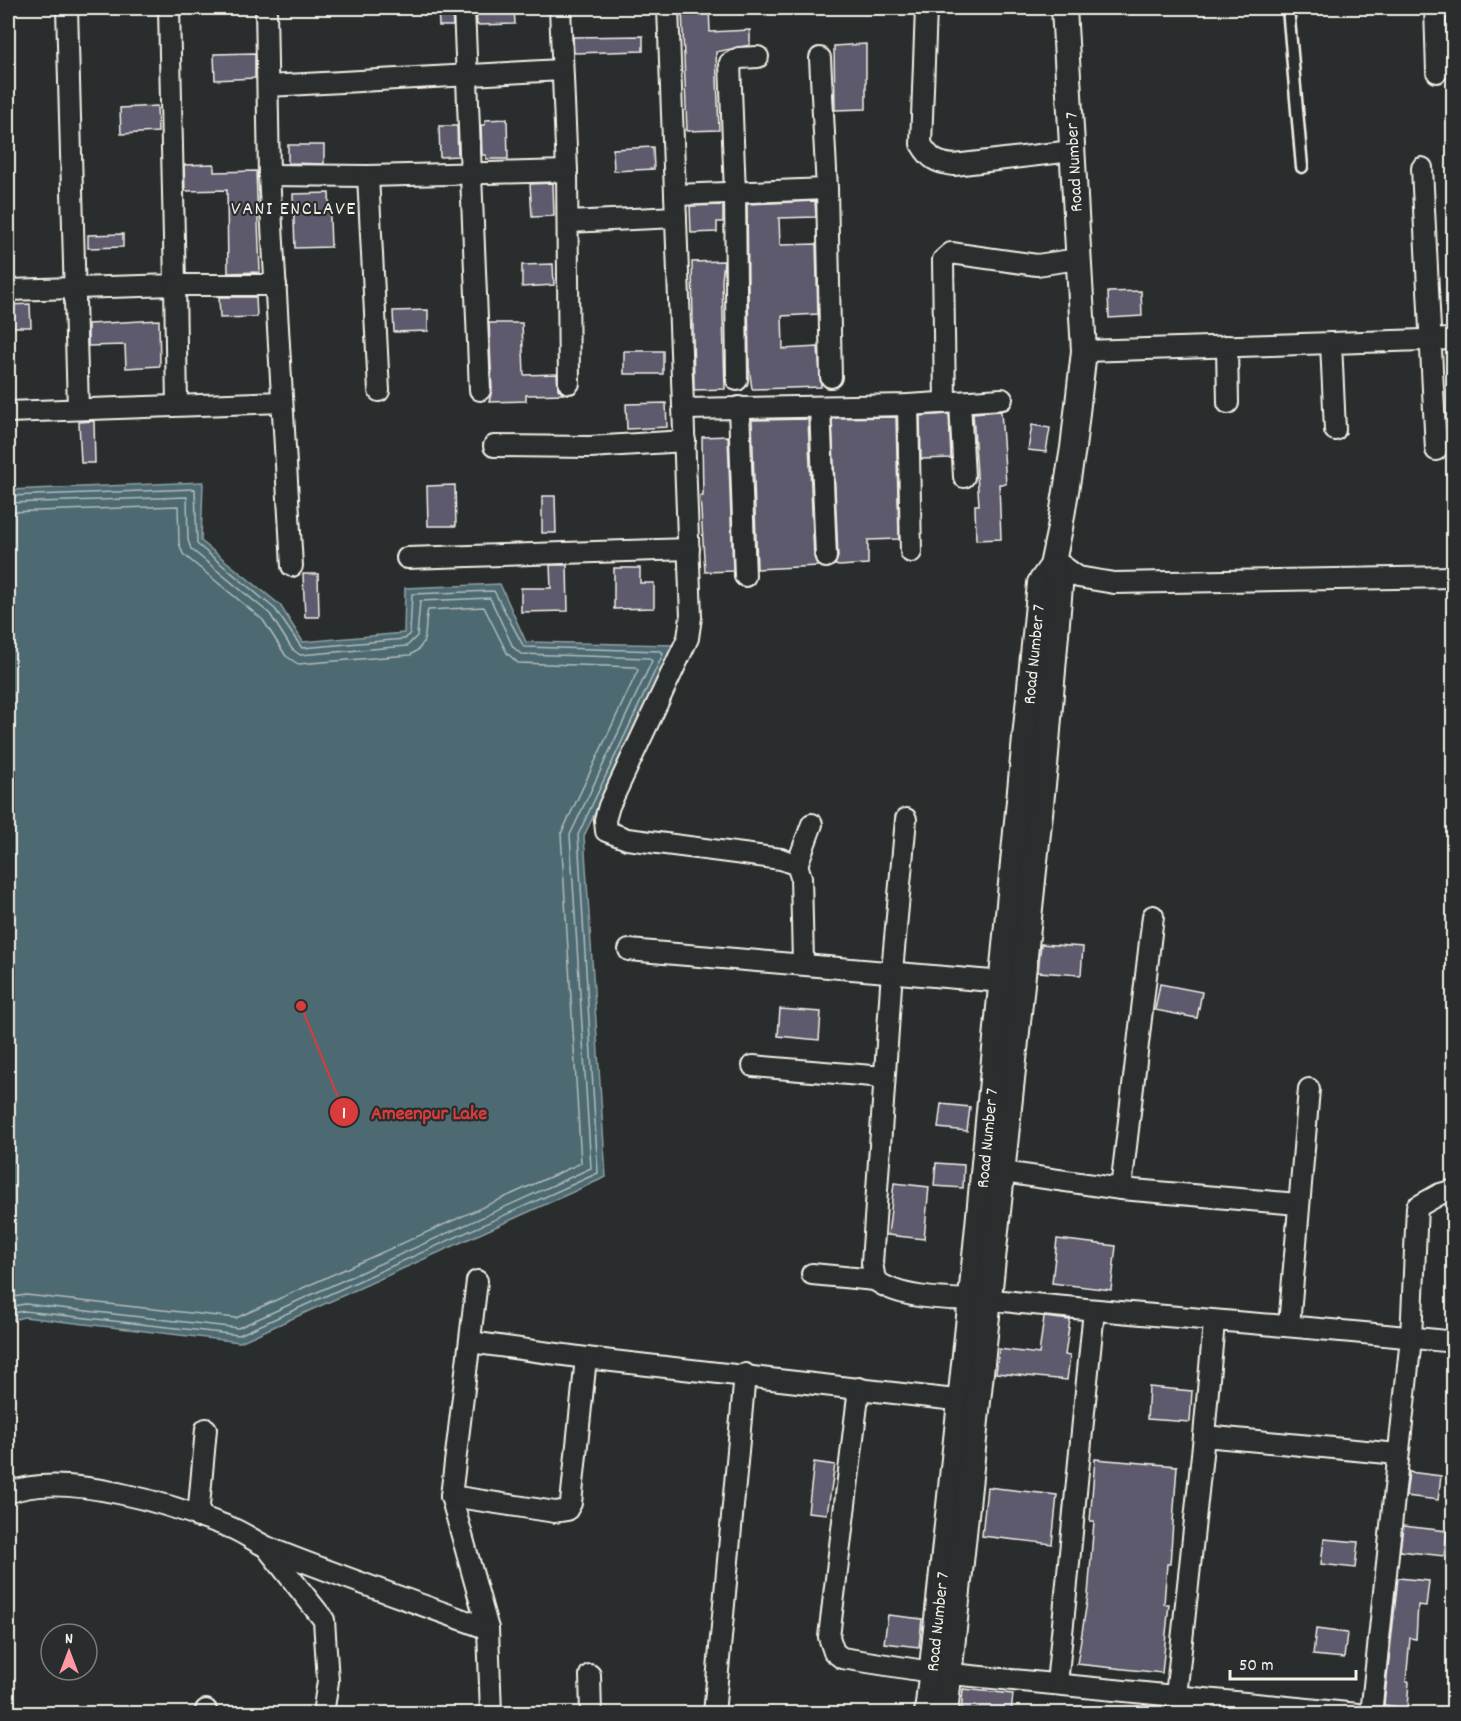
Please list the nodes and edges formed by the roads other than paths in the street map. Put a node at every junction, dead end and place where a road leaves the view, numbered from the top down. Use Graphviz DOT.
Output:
graph roads {
  1 [pos="67,8"];
  2 [pos="169,8"];
  3 [pos="266,8"];
  4 [pos="464,8"];
  5 [pos="560,8"];
  6 [pos="668,8"];
  7 [pos="926,8"];
  8 [pos="1064,8"];
  9 [pos="1288,8"];
  10 [pos="1435,8"];
  11 [pos="758,57"];
  12 [pos="820,58"];
  13 [pos="561,70"];
  14 [pos="1437,72"];
  15 [pos="467,75"];
  16 [pos="268,86"];
  17 [pos="1072,151"];
  18 [pos="1302,168"];
  19 [pos="1422,168"];
  20 [pos="567,171"];
  21 [pos="471,174"];
  22 [pos="269,175"];
  23 [pos="368,176"];
  24 [pos="827,189"];
  25 [pos="735,193"];
  26 [pos="675,195"];
  27 [pos="676,218"];
  28 [pos="568,222"];
  29 [pos="1078,259"];
  30 [pos="175,285"];
  31 [pos="276,285"];
  32 [pos="75,288"];
  33 [pos="8,290"];
  34 [pos="1430,339"];
  35 [pos="1454,339"];
  36 [pos="1331,343"];
  37 [pos="1227,346"];
  38 [pos="1084,351"];
  39 [pos="831,377"];
  40 [pos="737,380"];
  41 [pos="569,382"];
  42 [pos="480,390"];
  43 [pos="379,391"];
  44 [pos="1002,399"];
  45 [pos="282,402"];
  46 [pos="953,402"];
  47 [pos="1228,403"];
  48 [pos="177,405"];
  49 [pos="908,405"];
  50 [pos="820,406"];
  51 [pos="739,407"];
  52 [pos="78,409"];
  53 [pos="684,409"];
  54 [pos="8,412"];
  55 [pos="1335,430"];
  56 [pos="685,441"];
  57 [pos="494,446"];
  58 [pos="1436,450"];
  59 [pos="964,477"];
  60 [pos="689,549"];
  61 [pos="911,552"];
  62 [pos="826,557"];
  63 [pos="407,558"];
  64 [pos="1053,563"];
  65 [pos="292,566"];
  66 [pos="745,576"];
  67 [pos="1454,577"];
  68 [pos="906,819"];
  69 [pos="812,824"];
  70 [pos="797,865"];
  71 [pos="1153,916"];
  72 [pos="629,950"];
  73 [pos="803,963"];
  74 [pos="892,971"];
  75 [pos="1011,983"];
  76 [pos="753,1066"];
  77 [pos="884,1077"];
  78 [pos="1309,1089"];
  79 [pos="993,1170"];
  80 [pos="1121,1189"];
  81 [pos="1454,1190"];
  82 [pos="1298,1204"];
  83 [pos="812,1274"];
  84 [pos="875,1280"];
  85 [pos="477,1281"];
  86 [pos="980,1299"];
  87 [pos="1094,1310"];
  88 [pos="1214,1322"];
  89 [pos="1289,1326"];
  90 [pos="1411,1338"];
  91 [pos="470,1342"];
  92 [pos="1454,1342"];
  93 [pos="586,1358"];
  94 [pos="745,1374"];
  95 [pos="859,1388"];
  96 [pos="969,1401"];
  97 [pos="206,1430"];
  98 [pos="1204,1436"];
  99 [pos="1398,1454"];
  100 [pos="8,1493"];
  101 [pos="451,1496"];
  102 [pos="198,1517"];
  103 [pos="266,1547"];
  104 [pos="488,1629"];
  105 [pos="940,1672"];
  106 [pos="590,1675"];
  107 [pos="1056,1684"];
  108 [pos="1176,1696"];
  109 [pos="1270,1709"];
  110 [pos="323,1713"];
  111 [pos="491,1713"];
  112 [pos="591,1713"];
  113 [pos="714,1713"];
  114 [pos="927,1713"];
  115 [pos="945,1713"];
  116 [pos="1358,1713"];
  117 [pos="1371,1713"];
  1 -- 32 [label="street"];
  2 -- 30 [label="street"];
  3 -- 16 [label="street"];
  4 -- 15 [label="street"];
  5 -- 13 [label="street"];
  6 -- 26 [label="street"];
  7 -- 17 [label="street"];
  8 -- 17 [label="street, Road Number 7"];
  9 -- 18 [label="lane"];
  10 -- 14 [label="street"];
  11 -- 25 [label="street"];
  12 -- 24 [label="street"];
  13 -- 15 [label="street"];
  13 -- 20 [label="street"];
  15 -- 16 [label="street"];
  15 -- 21 [label="street"];
  16 -- 22 [label="street"];
  17 -- 29 [label="street, Road Number 7"];
  19 -- 34 [label="street"];
  20 -- 21 [label="street"];
  20 -- 28 [label="street"];
  21 -- 23 [label="street"];
  21 -- 42 [label="street"];
  22 -- 23 [label="street"];
  22 -- 31 [label="street"];
  23 -- 43 [label="street"];
  24 -- 25 [label="street"];
  24 -- 39 [label="street"];
  25 -- 26 [label="street"];
  25 -- 40 [label="street"];
  26 -- 27 [label="street"];
  27 -- 28 [label="street"];
  27 -- 53 [label="street"];
  28 -- 41 [label="street"];
  29 -- 38 [label="street, Road Number 7"];
  29 -- 46 [label="street"];
  30 -- 31 [label="street"];
  30 -- 32 [label="street"];
  30 -- 48 [label="street"];
  31 -- 45 [label="street"];
  32 -- 33 [label="street"];
  32 -- 52 [label="street"];
  34 -- 35 [label="street"];
  34 -- 36 [label="street"];
  34 -- 58 [label="street"];
  36 -- 37 [label="street"];
  36 -- 55 [label="street"];
  37 -- 38 [label="street"];
  37 -- 47 [label="street"];
  38 -- 64 [label="street, Road Number 7"];
  44 -- 46 [label="street"];
  45 -- 48 [label="street"];
  45 -- 65 [label="street"];
  46 -- 49 [label="street"];
  46 -- 59 [label="street"];
  48 -- 52 [label="street"];
  49 -- 50 [label="street"];
  49 -- 61 [label="street"];
  50 -- 51 [label="street"];
  50 -- 62 [label="street"];
  51 -- 53 [label="street"];
  51 -- 66 [label="street"];
  52 -- 54 [label="street"];
  53 -- 56 [label="street"];
  56 -- 57 [label="street"];
  56 -- 60 [label="street"];
  60 -- 63 [label="street"];
  60 -- 70 [label="street"];
  64 -- 67 [label="street"];
  64 -- 75 [label="street, Road Number 7"];
  68 -- 74 [label="street"];
  69 -- 70 [label="street"];
  70 -- 73 [label="street"];
  71 -- 80 [label="street"];
  72 -- 73 [label="street"];
  73 -- 74 [label="street"];
  74 -- 75 [label="street"];
  74 -- 77 [label="street"];
  75 -- 79 [label="street, Road Number 7"];
  76 -- 77 [label="street"];
  77 -- 84 [label="street"];
  78 -- 82 [label="street"];
  79 -- 80 [label="street"];
  79 -- 86 [label="street, Road Number 7"];
  80 -- 82 [label="street"];
  81 -- 90 [label="street"];
  82 -- 89 [label="street"];
  83 -- 84 [label="street"];
  84 -- 86 [label="street"];
  85 -- 91 [label="street"];
  86 -- 87 [label="street"];
  86 -- 96 [label="street, Road Number 7"];
  87 -- 88 [label="street"];
  87 -- 107 [label="street"];
  88 -- 89 [label="street"];
  88 -- 98 [label="street"];
  89 -- 90 [label="street"];
  90 -- 92 [label="street"];
  90 -- 99 [label="street"];
  91 -- 93 [label="street"];
  91 -- 101 [label="street"];
  93 -- 94 [label="street"];
  93 -- 101 [label="street"];
  94 -- 95 [label="street"];
  94 -- 113 [label="street"];
  95 -- 96 [label="street"];
  95 -- 105 [label="street"];
  96 -- 105 [label="street, Road Number 7"];
  97 -- 102 [label="street"];
  98 -- 99 [label="street"];
  98 -- 108 [label="street"];
  99 -- 117 [label="street"];
  100 -- 102 [label="street"];
  101 -- 104 [label="street"];
  102 -- 103 [label="street"];
  103 -- 104 [label="street"];
  103 -- 110 [label="street"];
  104 -- 111 [label="street"];
  105 -- 107 [label="street"];
  105 -- 114 [label="street, Road Number 7"];
  105 -- 115 [label="street, Road Number 7"];
  106 -- 112 [label="street"];
  107 -- 108 [label="street"];
  108 -- 109 [label="street"];
  109 -- 116 [label="street"];
}
